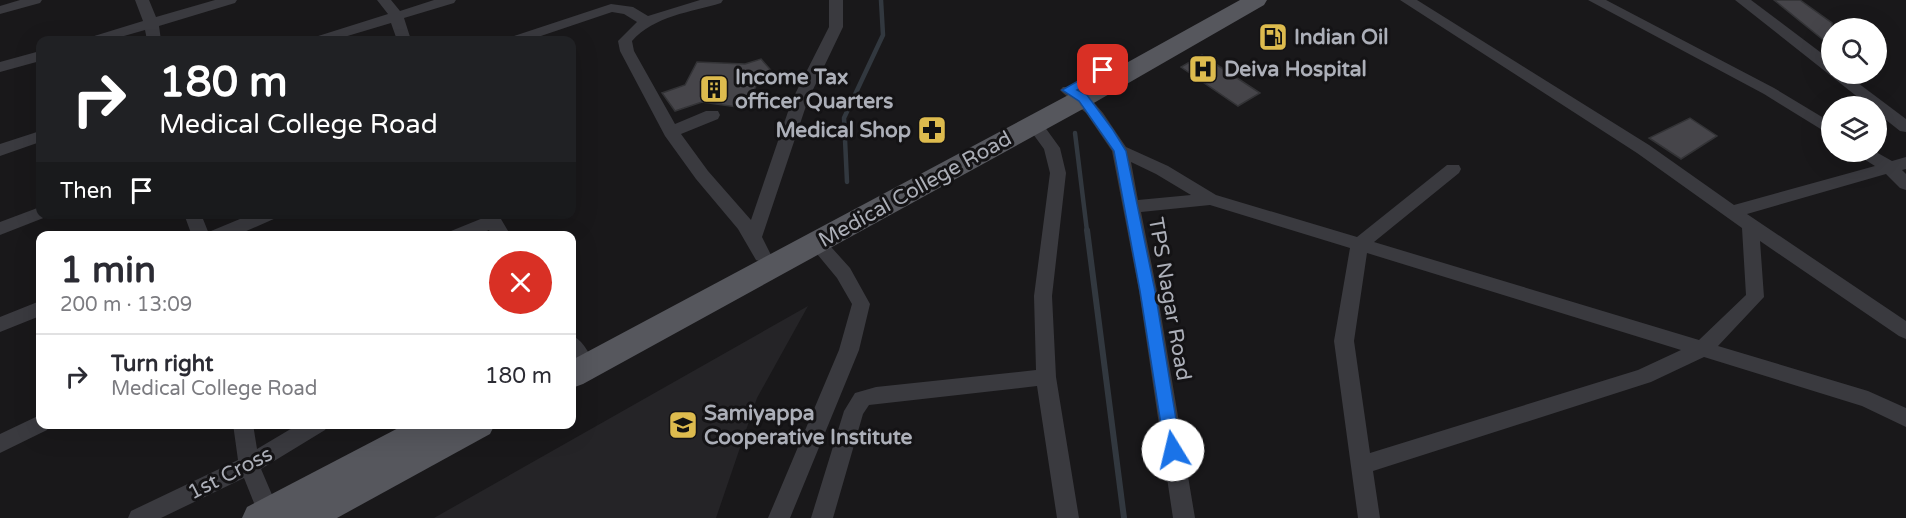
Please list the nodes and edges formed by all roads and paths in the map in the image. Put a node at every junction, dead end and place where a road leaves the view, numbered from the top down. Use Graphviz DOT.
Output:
graph roads {
  1 [pos="35,0"];
  2 [pos="142,0"];
  3 [pos="230,0"];
  4 [pos="384,0"];
  5 [pos="449,0"];
  6 [pos="716,0"];
  7 [pos="836,0"];
  8 [pos="1229,0"];
  9 [pos="1256,0"];
  10 [pos="1407,0"];
  11 [pos="1595,0"];
  12 [pos="1742,0"];
  13 [pos="601,5"];
  14 [pos="0,10"];
  15 [pos="396,15"];
  16 [pos="646,21"];
  17 [pos="152,25"];
  18 [pos="111,36"];
  19 [pos="153,36"];
  20 [pos="332,36"];
  21 [pos="403,36"];
  22 [pos="526,36"];
  23 [pos="36,57"];
  24 [pos="1821,61"];
  25 [pos="0,67"];
  26 [pos="1850,84"];
  27 [pos="1055,106"];
  28 [pos="712,115"];
  29 [pos="1821,124"];
  30 [pos="1906,127"];
  31 [pos="671,132"];
  32 [pos="36,137"];
  33 [pos="0,150"];
  34 [pos="1120,151"];
  35 [pos="1898,165"];
  36 [pos="1453,169"];
  37 [pos="1906,184"];
  38 [pos="1210,199"];
  39 [pos="1131,206"];
  40 [pos="1733,212"];
  41 [pos="36,214"];
  42 [pos="258,219"];
  43 [pos="495,224"];
  44 [pos="1750,224"];
  45 [pos="0,228"];
  46 [pos="229,231"];
  47 [pos="473,231"];
  48 [pos="817,243"];
  49 [pos="758,245"];
  50 [pos="1359,245"];
  51 [pos="36,310"];
  52 [pos="0,325"];
  53 [pos="1906,331"];
  54 [pos="1702,349"];
  55 [pos="576,357"];
  56 [pos="576,358"];
  57 [pos="1047,377"];
  58 [pos="1906,418"];
  59 [pos="36,426"];
  60 [pos="244,429"];
  61 [pos="310,429"];
  62 [pos="428,429"];
  63 [pos="470,429"];
  64 [pos="0,444"];
  65 [pos="249,465"];
  66 [pos="1363,465"];
  67 [pos="266,516"];
  68 [pos="139,518"];
  69 [pos="304,518"];
  70 [pos="779,518"];
  71 [pos="822,518"];
  72 [pos="1068,518"];
  73 [pos="1184,518"];
  74 [pos="1369,518"];
  1 -- 14 [label="street"];
  2 -- 17 [label="street"];
  3 -- 17 [label="street"];
  4 -- 15 [label="street"];
  5 -- 15 [label="street"];
  6 -- 16 [label="street"];
  7 -- 49 [label="street"];
  8 -- 27 [label="main road, Medical College Road"];
  9 -- 27 [label="main road, Medical College Road"];
  10 -- 40 [label="street"];
  11 -- 29 [label="street"];
  12 -- 24 [label="street"];
  13 -- 16 [label="street"];
  13 -- 22 [label="street"];
  15 -- 20 [label="street"];
  15 -- 21 [label="street"];
  16 -- 31 [label="street"];
  17 -- 18 [label="street"];
  17 -- 19 [label="street"];
  23 -- 25 [label="street"];
  26 -- 30 [label="street"];
  27 -- 34 [label="street, TPS Nagar Road"];
  27 -- 48 [label="main road, Medical College Road"];
  27 -- 49 [label="main road, Medical College Road"];
  27 -- 57 [label="street"];
  28 -- 31 [label="street"];
  31 -- 49 [label="street"];
  32 -- 33 [label="street"];
  34 -- 38 [label="street"];
  34 -- 39 [label="street, TPS Nagar Road"];
  35 -- 37 [label="street"];
  35 -- 40 [label="street"];
  36 -- 50 [label="street"];
  38 -- 39 [label="street"];
  38 -- 50 [label="street"];
  39 -- 73 [label="street, TPS Nagar Road"];
  40 -- 44 [label="street"];
  41 -- 45 [label="street"];
  42 -- 46 [label="street"];
  43 -- 47 [label="street"];
  44 -- 53 [label="street"];
  44 -- 54 [label="street"];
  48 -- 56 [label="main road, Medical College Road"];
  48 -- 70 [label="street"];
  49 -- 55 [label="main road, Medical College Road"];
  50 -- 54 [label="street"];
  50 -- 66 [label="street"];
  51 -- 52 [label="street"];
  54 -- 58 [label="street"];
  54 -- 66 [label="street"];
  57 -- 71 [label="street"];
  57 -- 72 [label="street"];
  59 -- 64 [label="street"];
  60 -- 65 [label="street"];
  61 -- 65 [label="street, 1st Cross"];
  62 -- 67 [label="main road"];
  63 -- 69 [label="main road"];
  65 -- 67 [label="street"];
  65 -- 68 [label="street, 1st Cross"];
  66 -- 74 [label="street"];
}
